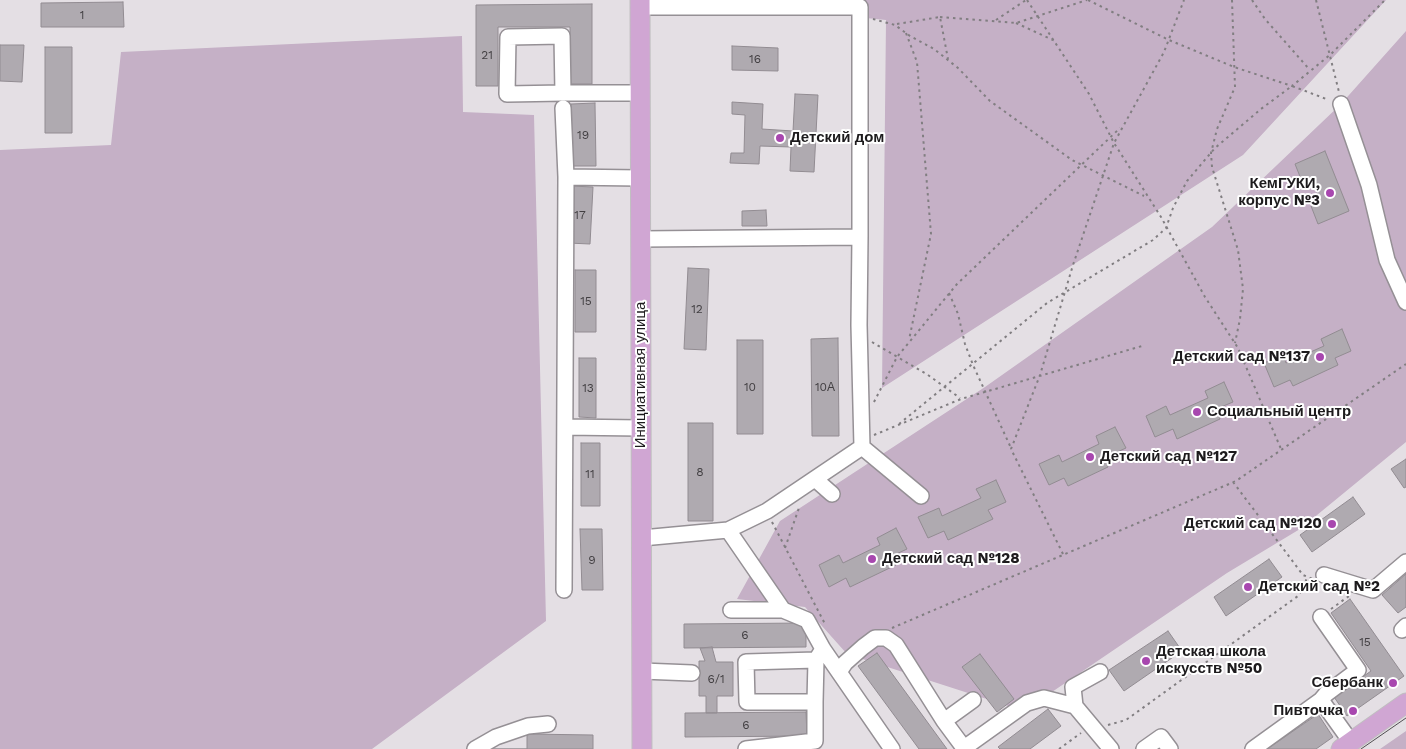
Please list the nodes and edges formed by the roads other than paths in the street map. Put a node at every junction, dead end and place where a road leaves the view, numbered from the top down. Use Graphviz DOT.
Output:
graph roads {
  1 [pos="719,3"];
  2 [pos="640,4"];
  3 [pos="859,6"];
  4 [pos="640,93"];
  5 [pos="563,101"];
  6 [pos="1341,104"];
  7 [pos="566,177"];
  8 [pos="640,178"];
  9 [pos="860,237"];
  10 [pos="641,239"];
  11 [pos="1406,302"];
  12 [pos="565,427"];
  13 [pos="641,428"];
  14 [pos="862,443"];
  15 [pos="811,482"];
  16 [pos="832,494"];
  17 [pos="920,496"];
  18 [pos="728,530"];
  19 [pos="642,538"];
  20 [pos="1406,562"];
  21 [pos="1324,575"];
  22 [pos="564,590"];
  23 [pos="731,610"];
  24 [pos="783,610"];
  25 [pos="1321,617"];
  26 [pos="820,654"];
  27 [pos="642,671"];
  28 [pos="840,672"];
  29 [pos="1100,672"];
  30 [pos="692,674"];
  31 [pos="973,700"];
  32 [pos="1321,700"];
  33 [pos="815,702"];
  34 [pos="1406,703"];
  35 [pos="1075,706"];
  36 [pos="944,720"];
  37 [pos="548,724"];
  38 [pos="1346,745"];
  39 [pos="475,749"];
  40 [pos="642,749"];
  41 [pos="746,749"];
  42 [pos="892,749"];
  43 [pos="964,749"];
  44 [pos="1110,749"];
  45 [pos="1144,749"];
  46 [pos="1170,749"];
  47 [pos="1253,749"];
  1 -- 2 [label="lane"];
  1 -- 3 [label="lane"];
  2 -- 4 [label="main road, Инициативная улица"];
  3 -- 9 [label="lane"];
  4 -- 5 [label="lane"];
  4 -- 8 [label="main road, Инициативная улица"];
  5 -- 5 [label="lane"];
  5 -- 7 [label="lane"];
  6 -- 11 [label="lane"];
  7 -- 8 [label="lane"];
  7 -- 12 [label="lane"];
  8 -- 10 [label="main road, Инициативная улица"];
  9 -- 10 [label="lane"];
  9 -- 14 [label="lane"];
  10 -- 13 [label="main road, Инициативная улица"];
  12 -- 13 [label="lane"];
  12 -- 22 [label="lane"];
  13 -- 19 [label="main road, Инициативная улица"];
  14 -- 15 [label="lane"];
  14 -- 17 [label="lane"];
  15 -- 16 [label="lane"];
  15 -- 18 [label="lane"];
  18 -- 19 [label="lane"];
  18 -- 24 [label="lane"];
  19 -- 27 [label="main road, Инициативная улица"];
  20 -- 21 [label="lane"];
  23 -- 24 [label="lane"];
  24 -- 26 [label="lane"];
  25 -- 32 [label="lane"];
  26 -- 28 [label="lane"];
  26 -- 33 [label="lane"];
  26 -- 33 [label="lane"];
  27 -- 30 [label="lane"];
  27 -- 40 [label="main road, Инициативная улица"];
  28 -- 36 [label="lane"];
  28 -- 42 [label="lane"];
  29 -- 35 [label="lane"];
  31 -- 36 [label="lane"];
  32 -- 38 [label="lane"];
  32 -- 47 [label="lane"];
  33 -- 41 [label="lane"];
  34 -- 38 [label="main road"];
  35 -- 43 [label="lane"];
  35 -- 44 [label="lane"];
  36 -- 43 [label="lane"];
  37 -- 39 [label="lane"];
  45 -- 46 [label="lane"];
}
